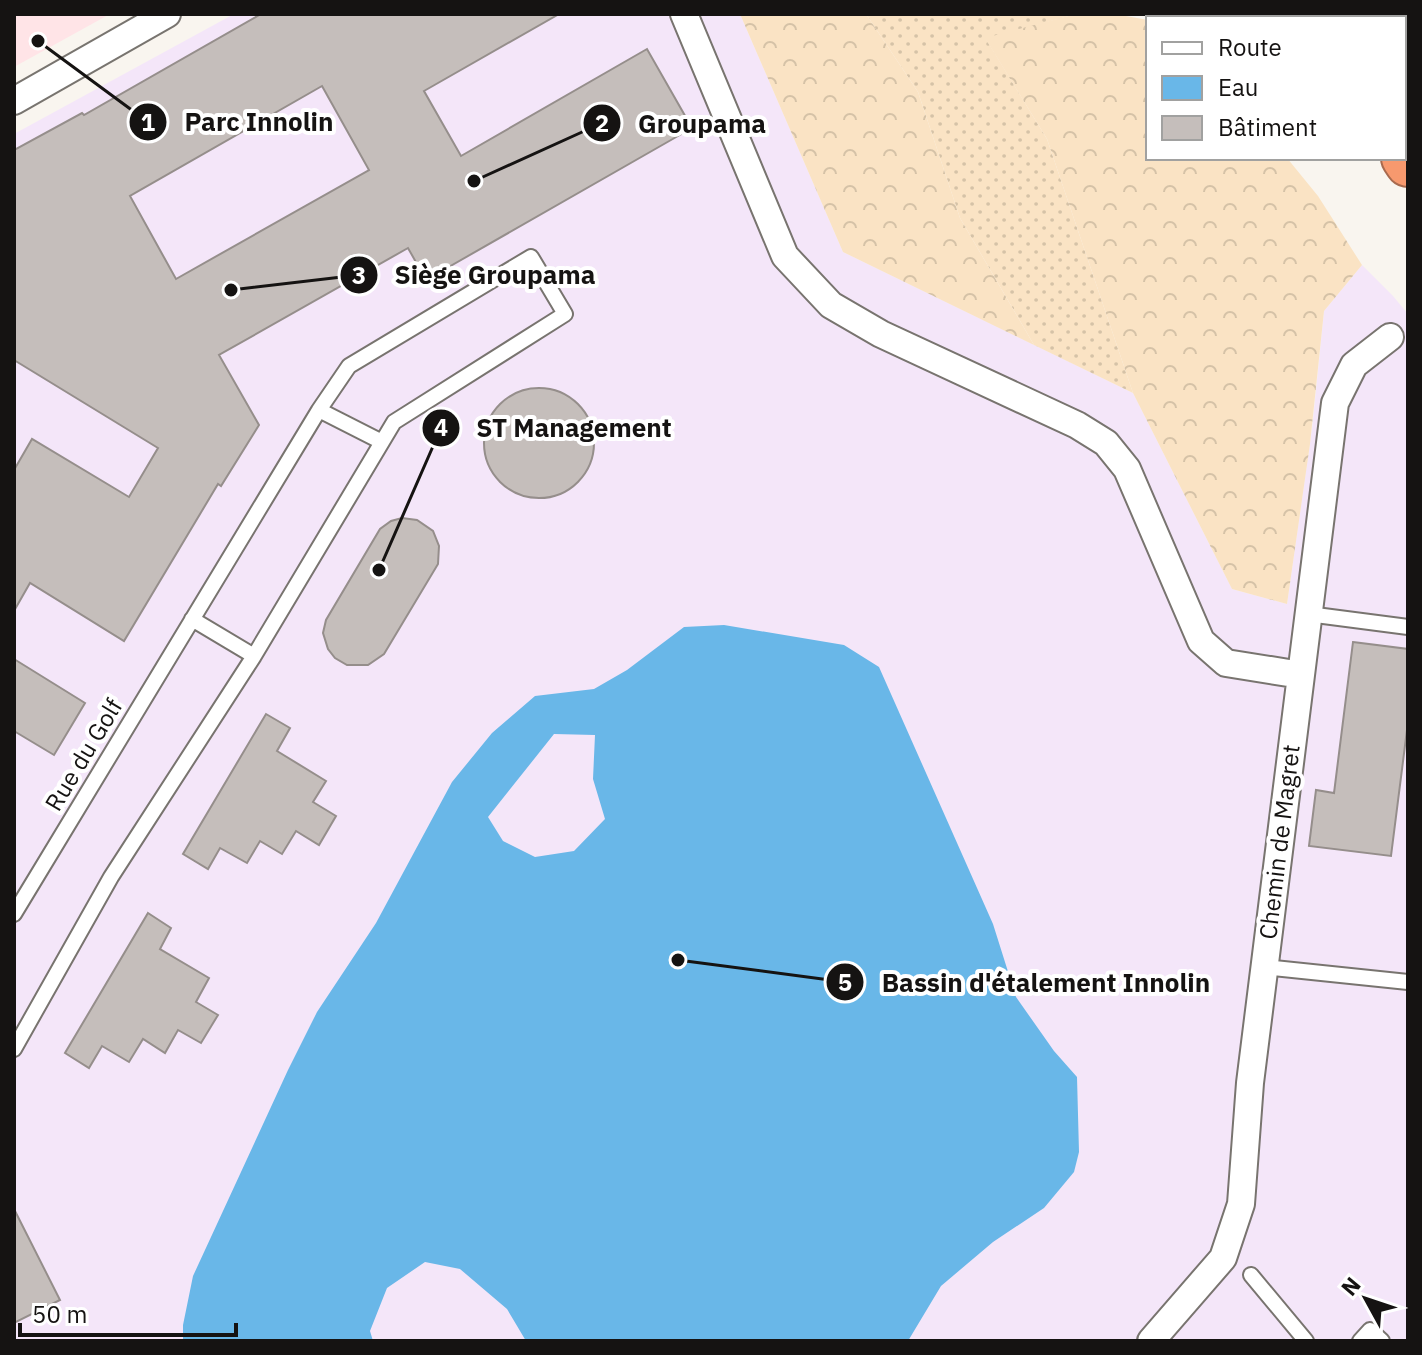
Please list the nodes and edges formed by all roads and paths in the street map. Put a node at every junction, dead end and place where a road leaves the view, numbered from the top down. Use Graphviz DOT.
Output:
graph roads {
  1 [pos="167,14"];
  2 [pos="684,14"];
  3 [pos="14,101"];
  4 [pos="1390,337"];
  5 [pos="319,410"];
  6 [pos="382,442"];
  7 [pos="1308,614"];
  8 [pos="192,619"];
  9 [pos="1408,627"];
  10 [pos="254,656"];
  11 [pos="1301,675"];
  12 [pos="14,914"];
  13 [pos="1264,967"];
  14 [pos="1408,982"];
  15 [pos="14,1049"];
  16 [pos="1251,1275"];
  17 [pos="1151,1341"];
  18 [pos="1306,1341"];
  19 [pos="1360,1341"];
  20 [pos="1382,1341"];
  1 -- 3 [label="street"];
  2 -- 11 [label="street"];
  4 -- 7 [label="street, Chemin de Magret"];
  5 -- 6 [label="lane"];
  5 -- 6 [label="lane, Rue du Golf"];
  5 -- 8 [label="lane, Rue du Golf"];
  6 -- 10 [label="lane"];
  7 -- 9 [label="lane"];
  7 -- 11 [label="street, Chemin de Magret"];
  8 -- 10 [label="lane"];
  8 -- 12 [label="lane, Rue du Golf"];
  10 -- 15 [label="lane"];
  11 -- 13 [label="street, Chemin de Magret"];
  13 -- 14 [label="lane"];
  13 -- 17 [label="street, Chemin de Magret"];
  16 -- 18 [label="lane"];
  19 -- 20 [label="lane"];
}
